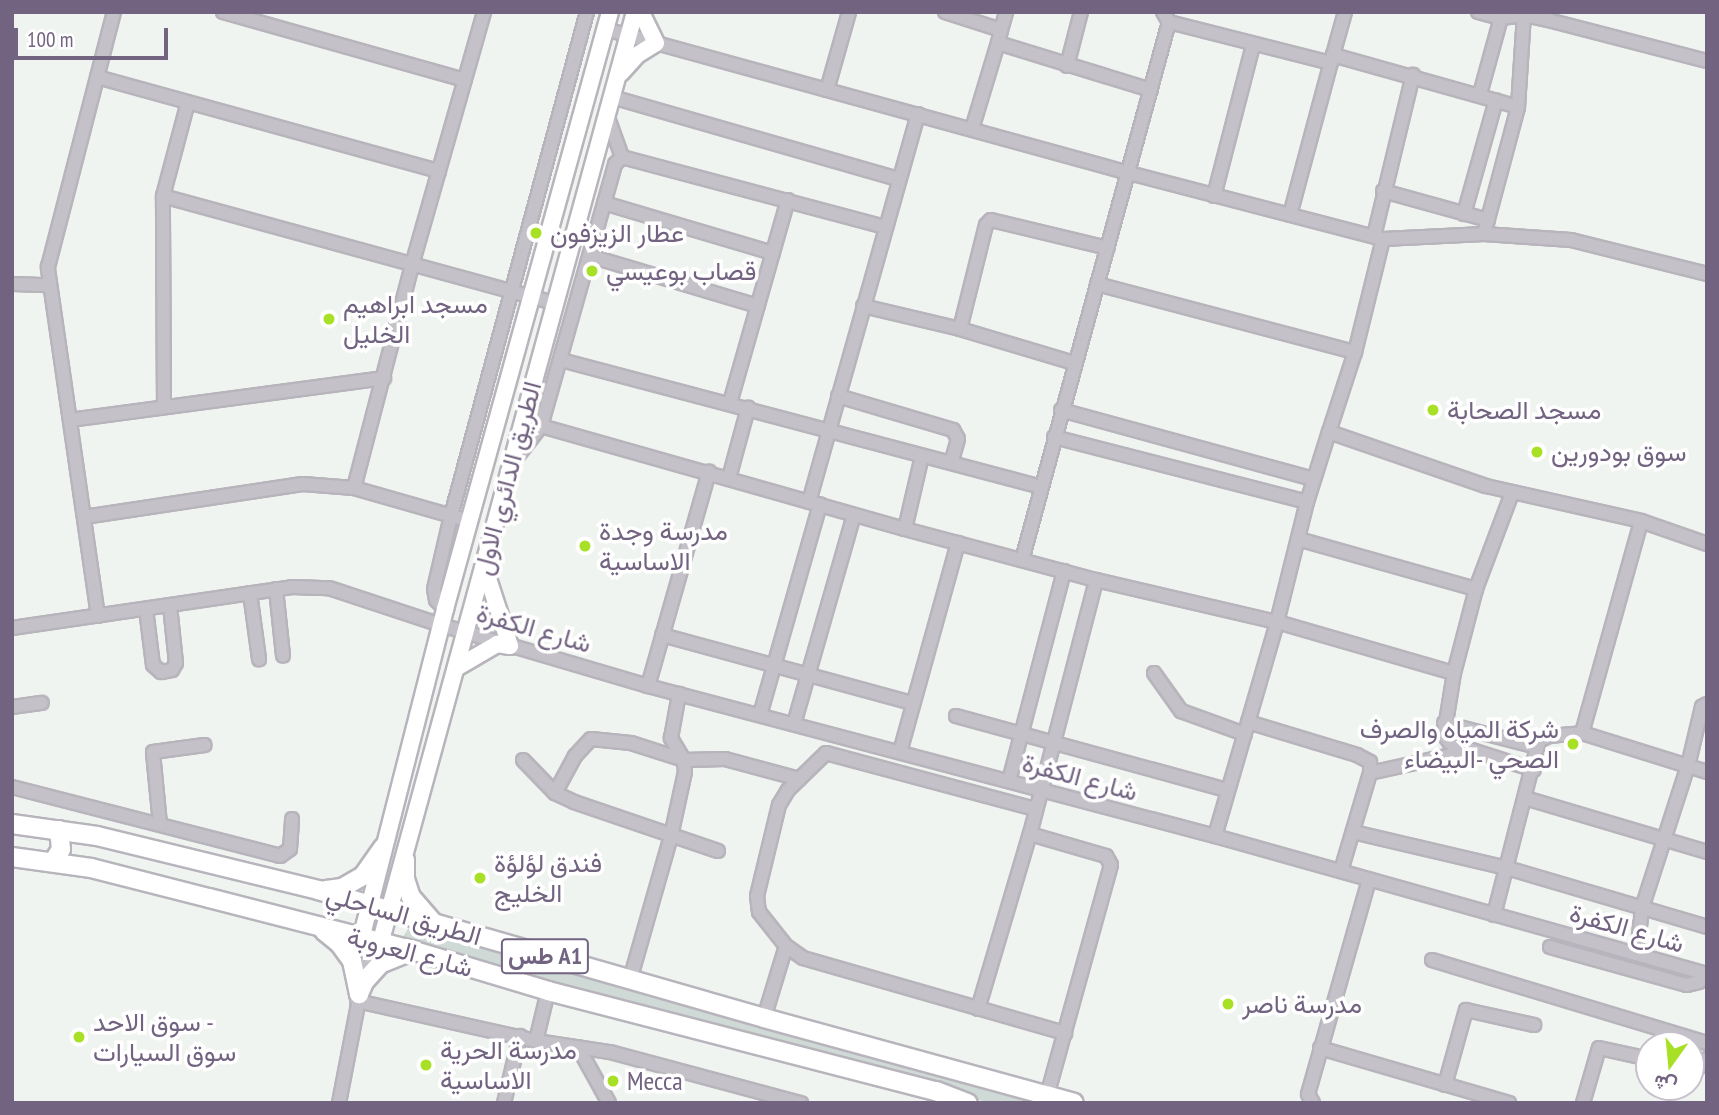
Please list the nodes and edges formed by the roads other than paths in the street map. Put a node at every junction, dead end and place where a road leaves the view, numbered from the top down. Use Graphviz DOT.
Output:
graph roads {
  1 [pos="114,12"];
  2 [pos="223,12"];
  3 [pos="484,12"];
  4 [pos="587,12"];
  5 [pos="635,12"];
  6 [pos="641,12"];
  7 [pos="849,12"];
  8 [pos="945,12"];
  9 [pos="1006,12"];
  10 [pos="1081,12"];
  11 [pos="1345,12"];
  12 [pos="1478,12"];
  13 [pos="1514,15"];
  14 [pos="606,17"];
  15 [pos="1166,17"];
  16 [pos="629,35"];
  17 [pos="999,36"];
  18 [pos="656,43"];
  19 [pos="1253,45"];
  20 [pos="1332,59"];
  21 [pos="1707,61"];
  22 [pos="1066,66"];
  23 [pos="1413,75"];
  24 [pos="618,76"];
  25 [pos="97,77"];
  26 [pos="465,80"];
  27 [pos="827,90"];
  28 [pos="1151,90"];
  29 [pos="1480,94"];
  30 [pos="612,97"];
  31 [pos="1496,100"];
  32 [pos="188,102"];
  33 [pos="1518,107"];
  34 [pos="918,114"];
  35 [pos="607,116"];
  36 [pos="972,129"];
  37 [pos="622,156"];
  38 [pos="439,171"];
  39 [pos="1129,173"];
  40 [pos="898,179"];
  41 [pos="1383,191"];
  42 [pos="163,196"];
  43 [pos="1214,196"];
  44 [pos="788,200"];
  45 [pos="604,203"];
  46 [pos="1464,214"];
  47 [pos="1290,215"];
  48 [pos="1488,220"];
  49 [pos="885,227"];
  50 [pos="1484,234"];
  51 [pos="1378,237"];
  52 [pos="1108,248"];
  53 [pos="773,253"];
  54 [pos="590,256"];
  55 [pos="412,265"];
  56 [pos="1707,274"];
  57 [pos="12,284"];
  58 [pos="1097,284"];
  59 [pos="50,285"];
  60 [pos="511,292"];
  61 [pos="532,297"];
  62 [pos="555,303"];
  63 [pos="758,306"];
  64 [pos="863,306"];
  65 [pos="960,329"];
  66 [pos="1355,352"];
  67 [pos="561,360"];
  68 [pos="1074,363"];
  69 [pos="384,379"];
  70 [pos="838,396"];
  71 [pos="730,402"];
  72 [pos="164,407"];
  73 [pos="748,408"];
  74 [pos="1061,410"];
  75 [pos="71,420"];
  76 [pos="541,426"];
  77 [pos="830,431"];
  78 [pos="1329,432"];
  79 [pos="1054,437"];
  80 [pos="922,456"];
  81 [pos="951,463"];
  82 [pos="510,465"];
  83 [pos="709,472"];
  84 [pos="729,478"];
  85 [pos="1314,479"];
  86 [pos="1040,487"];
  87 [pos="354,488"];
  88 [pos="1512,493"];
  89 [pos="1307,502"];
  90 [pos="815,503"];
  91 [pos="854,515"];
  92 [pos="451,516"];
  93 [pos="84,517"];
  94 [pos="1641,521"];
  95 [pos="470,522"];
  96 [pos="905,529"];
  97 [pos="1298,539"];
  98 [pos="958,543"];
  99 [pos="1707,544"];
  100 [pos="1022,560"];
  101 [pos="483,564"];
  102 [pos="1064,571"];
  103 [pos="1096,580"];
  104 [pos="276,589"];
  105 [pos="1476,589"];
  106 [pos="250,593"];
  107 [pos="170,606"];
  108 [pos="278,606"];
  109 [pos="146,609"];
  110 [pos="252,611"];
  111 [pos="98,616"];
  112 [pos="443,617"];
  113 [pos="1277,622"];
  114 [pos="12,628"];
  115 [pos="465,632"];
  116 [pos="663,635"];
  117 [pos="510,646"];
  118 [pos="283,656"];
  119 [pos="259,659"];
  120 [pos="775,664"];
  121 [pos="456,668"];
  122 [pos="808,673"];
  123 [pos="1154,673"];
  124 [pos="1454,673"];
  125 [pos="648,686"];
  126 [pos="679,694"];
  127 [pos="42,703"];
  128 [pos="913,703"];
  129 [pos="1707,704"];
  130 [pos="12,707"];
  131 [pos="760,715"];
  132 [pos="956,716"];
  133 [pos="1444,723"];
  134 [pos="794,724"];
  135 [pos="1247,728"];
  136 [pos="1582,733"];
  137 [pos="832,734"];
  138 [pos="1021,734"];
  139 [pos="1053,742"];
  140 [pos="205,745"];
  141 [pos="1537,747"];
  142 [pos="1470,750"];
  143 [pos="900,752"];
  144 [pos="825,753"];
  145 [pos="523,760"];
  146 [pos="684,760"];
  147 [pos="1688,766"];
  148 [pos="1534,769"];
  149 [pos="1707,772"];
  150 [pos="1370,773"];
  151 [pos="799,779"];
  152 [pos="1009,781"];
  153 [pos="12,787"];
  154 [pos="1042,790"];
  155 [pos="1226,790"];
  156 [pos="555,793"];
  157 [pos="1525,798"];
  158 [pos="1035,809"];
  159 [pos="292,818"];
  160 [pos="12,824"];
  161 [pos="160,824"];
  162 [pos="59,830"];
  163 [pos="1353,832"];
  164 [pos="1030,834"];
  165 [pos="671,836"];
  166 [pos="1215,836"];
  167 [pos="1664,840"];
  168 [pos="118,841"];
  169 [pos="383,847"];
  170 [pos="719,852"];
  171 [pos="1707,852"];
  172 [pos="12,857"];
  173 [pos="405,860"];
  174 [pos="53,862"];
  175 [pos="1507,868"];
  176 [pos="1341,871"];
  177 [pos="108,872"];
  178 [pos="1369,880"];
  179 [pos="318,890"];
  180 [pos="369,905"];
  181 [pos="1642,908"];
  182 [pos="389,911"];
  183 [pos="1494,915"];
  184 [pos="436,925"];
  185 [pos="1707,927"];
  186 [pos="321,929"];
  187 [pos="361,939"];
  188 [pos="380,944"];
  189 [pos="786,946"];
  190 [pos="1550,947"];
  191 [pos="415,951"];
  192 [pos="1637,954"];
  193 [pos="1432,960"];
  194 [pos="366,963"];
  195 [pos="1707,975"];
  196 [pos="630,980"];
  197 [pos="548,991"];
  198 [pos="358,997"];
  199 [pos="978,1009"];
  200 [pos="764,1018"];
  201 [pos="1534,1025"];
  202 [pos="1065,1033"];
  203 [pos="520,1036"];
  204 [pos="536,1041"];
  205 [pos="1707,1043"];
  206 [pos="578,1047"];
  207 [pos="1320,1048"];
  208 [pos="1635,1056"];
  209 [pos="1445,1085"];
  210 [pos="1047,1095"];
  211 [pos="934,1097"];
  212 [pos="340,1103"];
  213 [pos="504,1103"];
  214 [pos="609,1103"];
  215 [pos="800,1103"];
  216 [pos="968,1103"];
  217 [pos="1074,1103"];
  218 [pos="1313,1103"];
  219 [pos="1509,1103"];
  220 [pos="1583,1103"];
  1 -- 25 [label="street"];
  2 -- 26 [label="street"];
  3 -- 26 [label="street"];
  4 -- 60 [label="street"];
  5 -- 16 [label="main road, الطريق الدائري الاول"];
  6 -- 18 [label="main road"];
  7 -- 27 [label="street"];
  8 -- 17 [label="street"];
  9 -- 17 [label="street"];
  10 -- 22 [label="street"];
  11 -- 20 [label="street"];
  12 -- 13 [label="street"];
  13 -- 21 [label="street"];
  13 -- 29 [label="street"];
  13 -- 33 [label="street"];
  14 -- 16 [label="street"];
  14 -- 61 [label="main road, الطريق الدائري الاول"];
  15 -- 19 [label="street"];
  15 -- 28 [label="street"];
  16 -- 18 [label="street"];
  16 -- 24 [label="main road, الطريق الدائري الاول"];
  17 -- 22 [label="street"];
  17 -- 36 [label="street"];
  18 -- 24 [label="main road"];
  18 -- 27 [label="street"];
  19 -- 20 [label="street"];
  19 -- 43 [label="street"];
  20 -- 23 [label="street"];
  20 -- 47 [label="street"];
  22 -- 28 [label="street"];
  23 -- 29 [label="street"];
  23 -- 41 [label="street"];
  24 -- 30 [label="main road, الطريق الدائري الاول"];
  25 -- 32 [label="street"];
  25 -- 59 [label="street"];
  26 -- 38 [label="street"];
  27 -- 34 [label="street"];
  28 -- 39 [label="street"];
  29 -- 31 [label="street"];
  30 -- 35 [label="main road, الطريق الدائري الاول"];
  30 -- 40 [label="street"];
  31 -- 33 [label="street"];
  31 -- 46 [label="street"];
  32 -- 38 [label="street"];
  32 -- 42 [label="street"];
  33 -- 48 [label="street"];
  34 -- 36 [label="street"];
  34 -- 40 [label="street"];
  35 -- 37 [label="street"];
  35 -- 62 [label="main road, الطريق الدائري الاول"];
  36 -- 39 [label="street"];
  37 -- 44 [label="street"];
  37 -- 45 [label="street"];
  38 -- 55 [label="street"];
  39 -- 43 [label="street"];
  39 -- 52 [label="street"];
  40 -- 49 [label="street"];
  41 -- 46 [label="street"];
  41 -- 51 [label="street"];
  42 -- 55 [label="street"];
  42 -- 72 [label="street"];
  43 -- 47 [label="street"];
  44 -- 49 [label="street"];
  44 -- 53 [label="street"];
  45 -- 53 [label="street"];
  45 -- 54 [label="street"];
  46 -- 48 [label="street"];
  47 -- 51 [label="street"];
  48 -- 50 [label="street"];
  49 -- 64 [label="street"];
  50 -- 51 [label="street"];
  50 -- 56 [label="street"];
  51 -- 66 [label="street"];
  52 -- 58 [label="street"];
  52 -- 65 [label="street"];
  53 -- 63 [label="street"];
  54 -- 63 [label="street"];
  54 -- 67 [label="street"];
  55 -- 60 [label="street"];
  55 -- 69 [label="street"];
  57 -- 59 [label="street"];
  58 -- 66 [label="street"];
  58 -- 68 [label="street"];
  59 -- 75 [label="street"];
  60 -- 61 [label="street"];
  60 -- 92 [label="street"];
  61 -- 62 [label="street"];
  61 -- 95 [label="main road, الطريق الدائري الاول"];
  62 -- 82 [label="main road, الطريق الدائري الاول"];
  63 -- 71 [label="street"];
  64 -- 65 [label="street"];
  64 -- 70 [label="street"];
  65 -- 68 [label="street"];
  66 -- 78 [label="street"];
  67 -- 71 [label="street"];
  67 -- 76 [label="street"];
  68 -- 74 [label="street"];
  69 -- 72 [label="street"];
  69 -- 87 [label="street"];
  70 -- 77 [label="street"];
  70 -- 81 [label="street"];
  71 -- 73 [label="street"];
  72 -- 75 [label="street"];
  73 -- 77 [label="street"];
  73 -- 84 [label="street"];
  74 -- 79 [label="street"];
  74 -- 85 [label="street"];
  75 -- 93 [label="street"];
  76 -- 82 [label="street"];
  76 -- 83 [label="street"];
  77 -- 80 [label="street"];
  77 -- 90 [label="street"];
  78 -- 85 [label="street"];
  78 -- 88 [label="street"];
  79 -- 86 [label="street"];
  79 -- 89 [label="street"];
  80 -- 81 [label="street"];
  80 -- 96 [label="street"];
  81 -- 86 [label="street"];
  82 -- 101 [label="main road, الطريق الدائري الاول"];
  83 -- 84 [label="street"];
  83 -- 116 [label="street"];
  84 -- 90 [label="street"];
  85 -- 89 [label="street"];
  86 -- 100 [label="street"];
  87 -- 92 [label="street"];
  87 -- 93 [label="street"];
  88 -- 94 [label="street"];
  88 -- 105 [label="street"];
  89 -- 97 [label="street"];
  90 -- 91 [label="street"];
  90 -- 120 [label="street"];
  91 -- 96 [label="street"];
  91 -- 122 [label="street"];
  92 -- 95 [label="street"];
  92 -- 112 [label="street"];
  93 -- 111 [label="street"];
  94 -- 99 [label="street"];
  94 -- 136 [label="street"];
  95 -- 112 [label="main road, الطريق الدائري الاول"];
  96 -- 98 [label="street"];
  97 -- 105 [label="street"];
  97 -- 113 [label="street"];
  98 -- 100 [label="street"];
  98 -- 128 [label="street"];
  100 -- 102 [label="street"];
  101 -- 115 [label="main road, الطريق الدائري الاول"];
  101 -- 117 [label="main road"];
  102 -- 103 [label="street"];
  102 -- 138 [label="street"];
  103 -- 113 [label="street"];
  103 -- 139 [label="street"];
  104 -- 106 [label="street, شارع الكفرة"];
  104 -- 108 [label="street"];
  104 -- 112 [label="street, شارع الكفرة"];
  105 -- 124 [label="street"];
  106 -- 107 [label="street, شارع الكفرة"];
  106 -- 110 [label="street"];
  107 -- 109 [label="street, شارع الكفرة"];
  107 -- 109 [label="street"];
  108 -- 110 [label="street"];
  108 -- 118 [label="street"];
  109 -- 111 [label="street, شارع الكفرة"];
  110 -- 119 [label="street"];
  111 -- 114 [label="street, شارع الكفرة"];
  112 -- 115 [label="street, شارع الكفرة"];
  112 -- 169 [label="main road, الطريق الدائري الاول"];
  113 -- 124 [label="street"];
  113 -- 135 [label="street"];
  115 -- 117 [label="street, شارع الكفرة"];
  115 -- 121 [label="main road, الطريق الدائري الاول"];
  116 -- 120 [label="street"];
  116 -- 125 [label="street"];
  117 -- 121 [label="main road"];
  117 -- 125 [label="street, شارع الكفرة"];
  120 -- 122 [label="street"];
  120 -- 131 [label="street"];
  121 -- 173 [label="main road, الطريق الدائري الاول"];
  122 -- 128 [label="street"];
  122 -- 134 [label="street"];
  123 -- 135 [label="street"];
  124 -- 133 [label="street"];
  125 -- 126 [label="street, شارع الكفرة"];
  126 -- 131 [label="street, شارع الكفرة"];
  126 -- 146 [label="street"];
  127 -- 130 [label="street"];
  128 -- 143 [label="street"];
  129 -- 147 [label="street"];
  131 -- 134 [label="street, شارع الكفرة"];
  132 -- 138 [label="street"];
  133 -- 141 [label="street"];
  133 -- 142 [label="street"];
  134 -- 137 [label="street, شارع الكفرة"];
  135 -- 150 [label="street"];
  135 -- 155 [label="street"];
  136 -- 141 [label="street"];
  136 -- 147 [label="street"];
  137 -- 143 [label="street, شارع الكفرة"];
  137 -- 144 [label="street"];
  138 -- 139 [label="street"];
  138 -- 152 [label="street"];
  139 -- 154 [label="street"];
  139 -- 155 [label="street"];
  140 -- 161 [label="street"];
  141 -- 148 [label="street"];
  142 -- 148 [label="street"];
  142 -- 150 [label="street"];
  143 -- 152 [label="street, شارع الكفرة"];
  144 -- 151 [label="street"];
  144 -- 158 [label="street"];
  145 -- 156 [label="street"];
  146 -- 151 [label="street"];
  146 -- 156 [label="street"];
  146 -- 165 [label="street"];
  147 -- 149 [label="street"];
  147 -- 167 [label="street"];
  148 -- 157 [label="street"];
  150 -- 163 [label="street"];
  151 -- 189 [label="street"];
  152 -- 154 [label="street, شارع الكفرة"];
  153 -- 161 [label="street"];
  154 -- 158 [label="street"];
  154 -- 166 [label="street, شارع الكفرة"];
  155 -- 166 [label="street"];
  156 -- 165 [label="street"];
  157 -- 167 [label="street"];
  157 -- 175 [label="street"];
  158 -- 164 [label="street"];
  159 -- 161 [label="street"];
  160 -- 162 [label="highway, الطريق الساحلي / طس A1"];
  162 -- 168 [label="highway, الطريق الساحلي / طس A1"];
  162 -- 174 [label="highway"];
  163 -- 175 [label="street"];
  163 -- 176 [label="street"];
  164 -- 199 [label="street"];
  164 -- 202 [label="street"];
  165 -- 170 [label="street"];
  165 -- 196 [label="street"];
  166 -- 176 [label="street, شارع الكفرة"];
  167 -- 171 [label="street"];
  167 -- 181 [label="street"];
  168 -- 177 [label="highway"];
  168 -- 179 [label="highway, الطريق الساحلي / طس A1"];
  169 -- 179 [label="highway"];
  169 -- 180 [label="main road, الطريق الدائري الاول"];
  172 -- 174 [label="highway, شارع العروبة / طس A1"];
  173 -- 182 [label="main road, الطريق الدائري الاول"];
  173 -- 184 [label="highway"];
  174 -- 177 [label="highway, شارع العروبة / طس A1"];
  175 -- 181 [label="street"];
  175 -- 183 [label="street"];
  176 -- 178 [label="street, شارع الكفرة"];
  177 -- 186 [label="highway, شارع العروبة / طس A1"];
  178 -- 183 [label="street, شارع الكفرة"];
  178 -- 207 [label="street"];
  179 -- 180 [label="highway, الطريق الساحلي / طس A1"];
  180 -- 182 [label="highway, الطريق الساحلي / طس A1"];
  180 -- 187 [label="main road, الطريق الدائري الاول"];
  181 -- 185 [label="street"];
  181 -- 192 [label="street"];
  182 -- 184 [label="highway, الطريق الساحلي / طس A1"];
  182 -- 188 [label="main road, الطريق الدائري الاول"];
  183 -- 192 [label="street, شارع الكفرة"];
  184 -- 196 [label="highway, الطريق الساحلي / طس A1"];
  186 -- 187 [label="highway, شارع العروبة / طس A1"];
  186 -- 198 [label="highway"];
  187 -- 188 [label="highway, شارع العروبة / طس A1"];
  187 -- 194 [label="street"];
  188 -- 191 [label="highway, شارع العروبة / طس A1"];
  188 -- 194 [label="street"];
  189 -- 199 [label="street"];
  189 -- 200 [label="street"];
  190 -- 195 [label="street"];
  191 -- 197 [label="highway, شارع العروبة / طس A1"];
  191 -- 198 [label="highway"];
  192 -- 195 [label="street, شارع الكفرة"];
  193 -- 205 [label="street"];
  194 -- 198 [label="street"];
  196 -- 200 [label="highway, الطريق الساحلي / طس A1"];
  197 -- 204 [label="street"];
  197 -- 211 [label="highway, شارع العروبة / طس A1"];
  198 -- 203 [label="street"];
  198 -- 212 [label="street"];
  199 -- 202 [label="street"];
  200 -- 210 [label="highway, الطريق الساحلي / طس A1"];
  201 -- 209 [label="street"];
  202 -- 210 [label="street"];
  203 -- 204 [label="street"];
  203 -- 213 [label="street"];
  204 -- 206 [label="street"];
  206 -- 214 [label="street"];
  206 -- 215 [label="street"];
  207 -- 209 [label="street"];
  207 -- 218 [label="street"];
  208 -- 220 [label="street"];
  209 -- 219 [label="street"];
  210 -- 217 [label="highway, الطريق الساحلي / طس A1"];
  211 -- 216 [label="highway, شارع العروبة / طس A1"];
}
